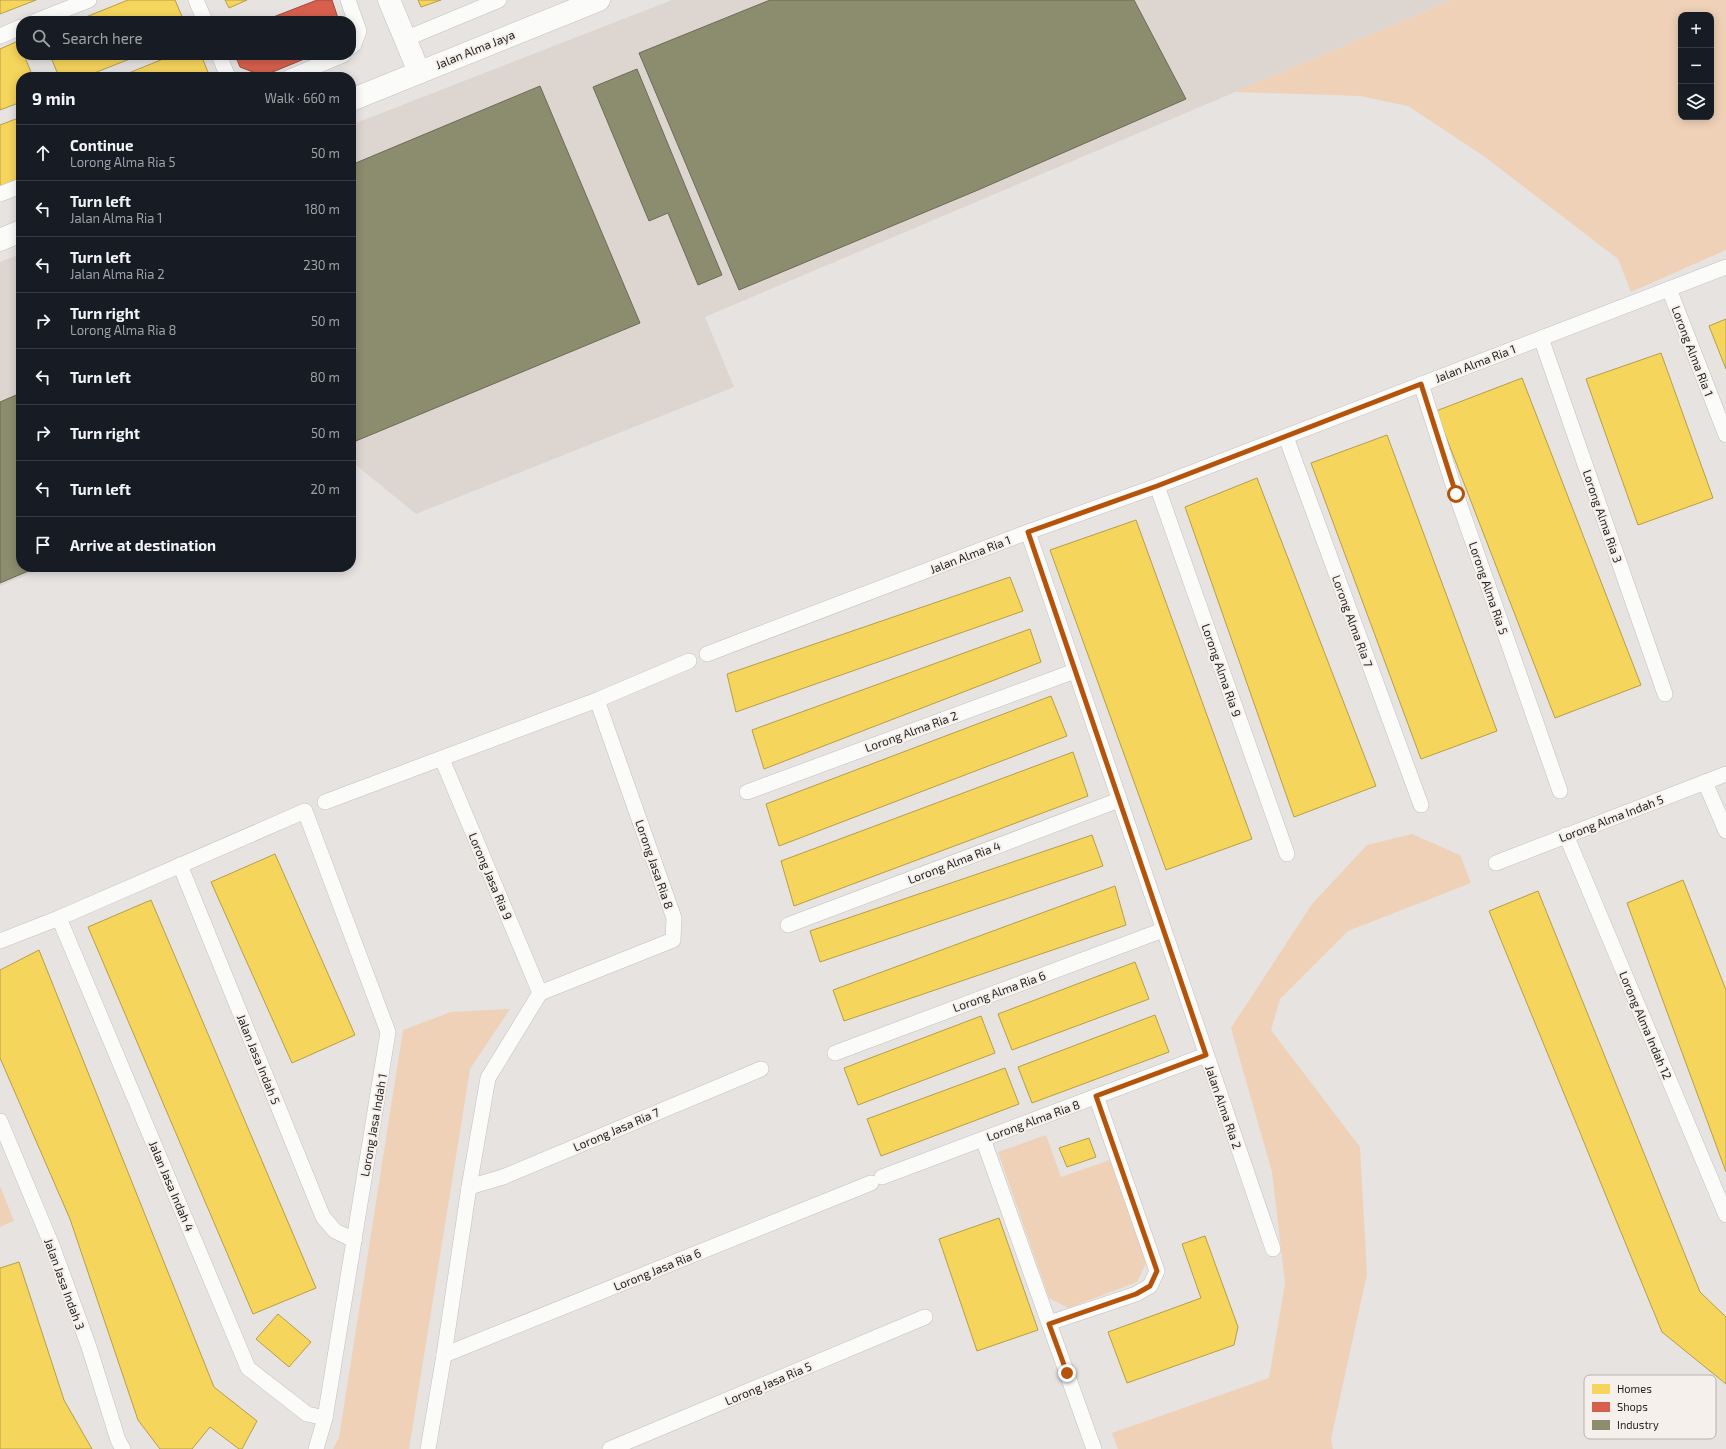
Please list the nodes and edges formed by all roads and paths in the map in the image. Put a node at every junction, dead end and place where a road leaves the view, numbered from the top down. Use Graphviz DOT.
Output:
graph roads {
  1 [pos="89,0"];
  2 [pos="196,0"];
  3 [pos="348,0"];
  4 [pos="389,0"];
  5 [pos="499,0"];
  6 [pos="599,0"];
  7 [pos="49,16"];
  8 [pos="203,16"];
  9 [pos="354,16"];
  10 [pos="356,23"];
  11 [pos="16,29"];
  12 [pos="0,36"];
  13 [pos="356,39"];
  14 [pos="405,39"];
  15 [pos="221,60"];
  16 [pos="331,60"];
  17 [pos="226,72"];
  18 [pos="302,72"];
  19 [pos="419,72"];
  20 [pos="356,98"];
  21 [pos="16,188"];
  22 [pos="0,194"];
  23 [pos="16,233"];
  24 [pos="0,240"];
  25 [pos="1726,267"];
  26 [pos="1669,289"];
  27 [pos="1541,338"];
  28 [pos="1421,384"];
  29 [pos="1726,435"];
  30 [pos="1286,437"];
  31 [pos="1157,486"];
  32 [pos="1028,532"];
  33 [pos="707,654"];
  34 [pos="689,661"];
  35 [pos="1075,671"];
  36 [pos="1665,694"];
  37 [pos="598,700"];
  38 [pos="442,759"];
  39 [pos="1726,774"];
  40 [pos="1705,782"];
  41 [pos="1560,791"];
  42 [pos="747,792"];
  43 [pos="1119,800"];
  44 [pos="325,802"];
  45 [pos="1421,805"];
  46 [pos="1726,831"];
  47 [pos="1566,835"];
  48 [pos="1287,854"];
  49 [pos="1496,863"];
  50 [pos="180,865"];
  51 [pos="59,918"];
  52 [pos="788,925"];
  53 [pos="1164,930"];
  54 [pos="0,941"];
  55 [pos="540,993"];
  56 [pos="835,1053"];
  57 [pos="1206,1055"];
  58 [pos="761,1069"];
  59 [pos="1096,1096"];
  60 [pos="0,1121"];
  61 [pos="983,1138"];
  62 [pos="876,1180"];
  63 [pos="469,1187"];
  64 [pos="1726,1214"];
  65 [pos="354,1240"];
  66 [pos="1272,1250"];
  67 [pos="925,1317"];
  68 [pos="1049,1324"];
  69 [pos="444,1356"];
  70 [pos="325,1418"];
  71 [pos="123,1449"];
  72 [pos="316,1449"];
  73 [pos="428,1449"];
  74 [pos="610,1449"];
  75 [pos="1094,1449"];
  1 -- 7 [label="street"];
  2 -- 8 [label="street"];
  3 -- 9 [label="street"];
  4 -- 14 [label="street"];
  5 -- 14 [label="street"];
  6 -- 19 [label="street, Jalan Alma Jaya"];
  10 -- 13 [label="street"];
  11 -- 12 [label="street"];
  14 -- 19 [label="street"];
  15 -- 17 [label="street"];
  16 -- 18 [label="street"];
  19 -- 20 [label="street, Jalan Alma Jaya"];
  21 -- 22 [label="street"];
  23 -- 24 [label="street"];
  25 -- 26 [label="street, Jalan Alma Ria 1"];
  26 -- 27 [label="street, Jalan Alma Ria 1"];
  26 -- 29 [label="street, Lorong Alma Ria 1"];
  27 -- 28 [label="street, Jalan Alma Ria 1"];
  27 -- 36 [label="street, Lorong Alma Ria 3"];
  28 -- 30 [label="street, Jalan Alma Ria 1"];
  28 -- 41 [label="street, Lorong Alma Ria 5"];
  30 -- 31 [label="street, Jalan Alma Ria 1"];
  30 -- 45 [label="street, Lorong Alma Ria 7"];
  31 -- 32 [label="street, Jalan Alma Ria 1"];
  31 -- 48 [label="street, Lorong Alma Ria 9"];
  32 -- 33 [label="street, Jalan Alma Ria 1"];
  32 -- 35 [label="street, Jalan Alma Ria 2"];
  34 -- 37 [label="street"];
  35 -- 42 [label="street, Lorong Alma Ria 2"];
  35 -- 43 [label="street, Jalan Alma Ria 2"];
  37 -- 38 [label="street"];
  37 -- 55 [label="street, Lorong Jasa Ria 8"];
  38 -- 44 [label="street"];
  38 -- 55 [label="street, Lorong Jasa Ria 9"];
  39 -- 40 [label="street, Lorong Alma Indah 5"];
  40 -- 46 [label="street"];
  40 -- 47 [label="street, Lorong Alma Indah 5"];
  43 -- 52 [label="street, Lorong Alma Ria 4"];
  43 -- 53 [label="street, Jalan Alma Ria 2"];
  47 -- 49 [label="street, Lorong Alma Indah 5"];
  47 -- 64 [label="street, Lorong Alma Indah 12"];
  50 -- 51 [label="street"];
  50 -- 65 [label="street, Jalan Jasa Indah 5"];
  50 -- 65 [label="street, Lorong Jasa Indah 1"];
  51 -- 54 [label="street"];
  51 -- 70 [label="street, Jalan Jasa Indah 4"];
  53 -- 56 [label="street, Lorong Alma Ria 6"];
  53 -- 57 [label="street, Jalan Alma Ria 2"];
  55 -- 63 [label="street"];
  57 -- 59 [label="street, Lorong Alma Ria 8"];
  57 -- 66 [label="street, Jalan Alma Ria 2"];
  58 -- 63 [label="street, Lorong Jasa Ria 7"];
  59 -- 61 [label="street, Lorong Alma Ria 8"];
  59 -- 68 [label="street"];
  60 -- 71 [label="street, Jalan Jasa Indah 3"];
  61 -- 62 [label="street, Lorong Alma Ria 8"];
  61 -- 68 [label="street"];
  62 -- 69 [label="street, Lorong Jasa Ria 6"];
  63 -- 69 [label="street"];
  65 -- 70 [label="street, Lorong Jasa Indah 1"];
  67 -- 74 [label="street, Lorong Jasa Ria 5"];
  68 -- 75 [label="street"];
  69 -- 73 [label="street"];
  70 -- 72 [label="street, Lorong Jasa Indah 1"];
}
